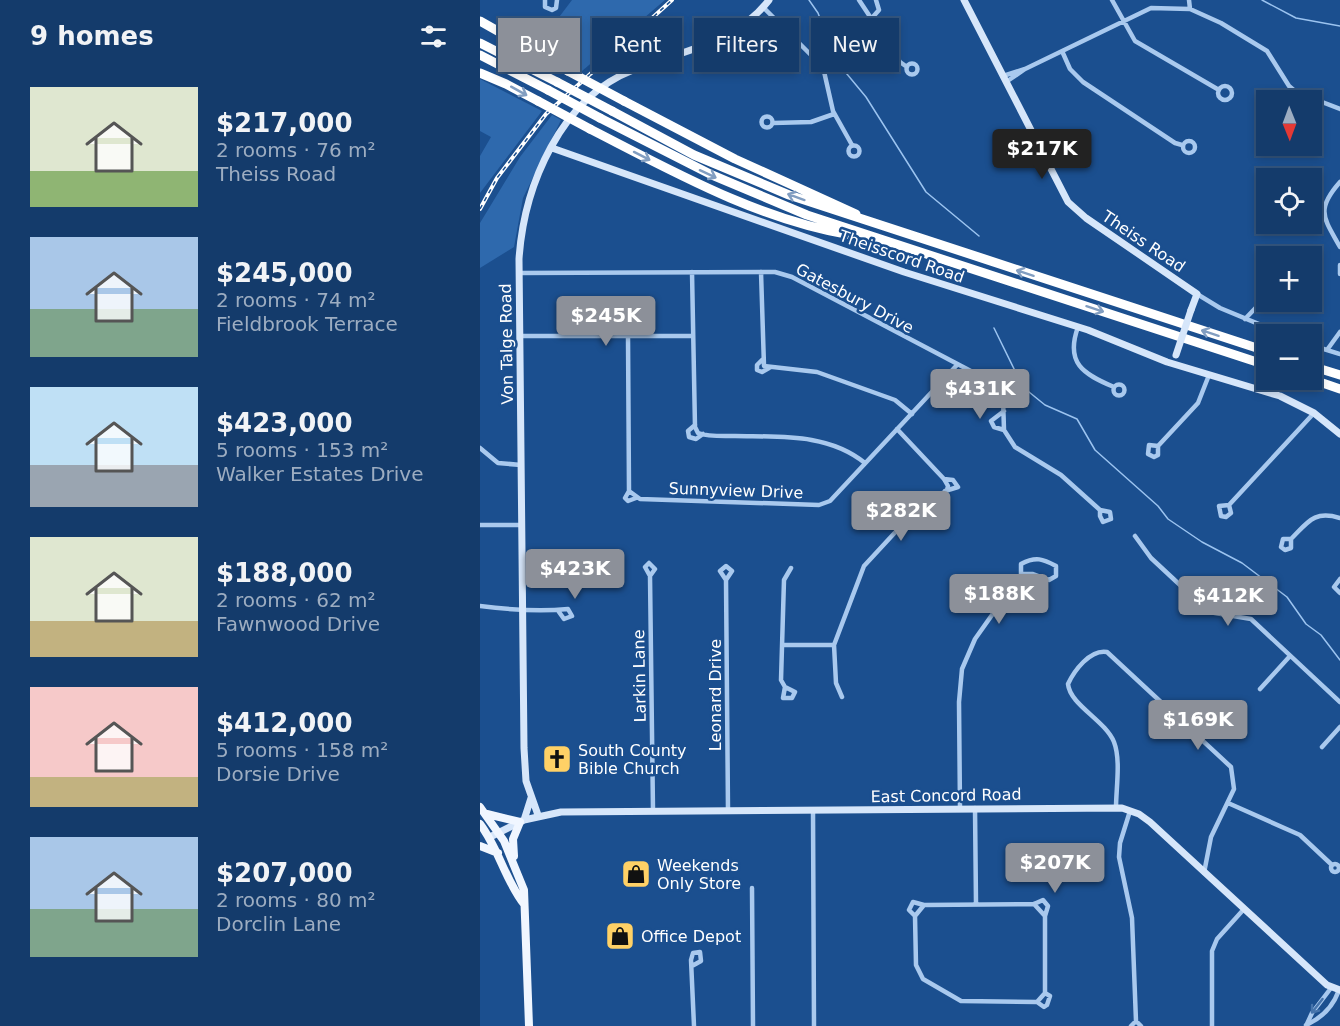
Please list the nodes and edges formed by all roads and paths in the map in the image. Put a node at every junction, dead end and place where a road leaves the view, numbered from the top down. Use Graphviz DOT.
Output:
graph roads {
  1 [pos="545,0"];
  2 [pos="557,0"];
  3 [pos="769,0"];
  4 [pos="859,0"];
  5 [pos="876,0"];
  6 [pos="964,0"];
  7 [pos="1112,0"];
  8 [pos="1189,0"];
  9 [pos="763,7"];
  10 [pos="1190,9"];
  11 [pos="870,18"];
  12 [pos="872,18"];
  13 [pos="1122,20"];
  14 [pos="480,21"];
  15 [pos="480,26"];
  16 [pos="498,32"];
  17 [pos="498,33"];
  18 [pos="480,43"];
  19 [pos="1062,51"];
  20 [pos="480,56"];
  21 [pos="899,61"];
  22 [pos="907,67"];
  23 [pos="570,72"];
  24 [pos="480,75"];
  25 [pos="1005,79"];
  26 [pos="1219,90"];
  27 [pos="1340,109"];
  28 [pos="834,114"];
  29 [pos="773,123"];
  30 [pos="1182,145"];
  31 [pos="852,146"];
  32 [pos="552,148"];
  33 [pos="1340,182"];
  34 [pos="871,223"];
  35 [pos="880,239"];
  36 [pos="1340,247"];
  37 [pos="1340,265"];
  38 [pos="692,272"];
  39 [pos="761,272"];
  40 [pos="519,273"];
  41 [pos="1340,274"];
  42 [pos="1197,294"];
  43 [pos="1256,307"];
  44 [pos="1245,319"];
  45 [pos="1258,324"];
  46 [pos="1078,327"];
  47 [pos="1340,332"];
  48 [pos="520,336"];
  49 [pos="628,336"];
  50 [pos="693,336"];
  51 [pos="1256,348"];
  52 [pos="1322,348"];
  53 [pos="1327,350"];
  54 [pos="1340,354"];
  55 [pos="1256,362"];
  56 [pos="1174,364"];
  57 [pos="957,365"];
  58 [pos="1322,369"];
  59 [pos="1209,375"];
  60 [pos="1340,375"];
  61 [pos="1322,383"];
  62 [pos="1114,387"];
  63 [pos="1340,389"];
  64 [pos="1004,411"];
  65 [pos="1314,413"];
  66 [pos="912,414"];
  67 [pos="695,425"];
  68 [pos="897,429"];
  69 [pos="1004,430"];
  70 [pos="703,434"];
  71 [pos="1340,434"];
  72 [pos="1158,446"];
  73 [pos="480,448"];
  74 [pos="865,463"];
  75 [pos="521,465"];
  76 [pos="944,479"];
  77 [pos="945,491"];
  78 [pos="1229,505"];
  79 [pos="1100,510"];
  80 [pos="1340,518"];
  81 [pos="480,525"];
  82 [pos="522,525"];
  83 [pos="1135,536"];
  84 [pos="1291,539"];
  85 [pos="791,568"];
  86 [pos="1021,574"];
  87 [pos="650,576"];
  88 [pos="1340,579"];
  89 [pos="726,580"];
  90 [pos="1340,593"];
  91 [pos="480,606"];
  92 [pos="524,611"];
  93 [pos="559,612"];
  94 [pos="783,645"];
  95 [pos="834,645"];
  96 [pos="1290,656"];
  97 [pos="784,687"];
  98 [pos="1260,689"];
  99 [pos="842,697"];
  100 [pos="1340,702"];
  101 [pos="1340,728"];
  102 [pos="1322,747"];
  103 [pos="531,798"];
  104 [pos="1228,803"];
  105 [pos="975,808"];
  106 [pos="1116,808"];
  107 [pos="960,809"];
  108 [pos="483,810"];
  109 [pos="728,810"];
  110 [pos="813,810"];
  111 [pos="1130,810"];
  112 [pos="653,811"];
  113 [pos="538,816"];
  114 [pos="522,821"];
  115 [pos="480,824"];
  116 [pos="499,832"];
  117 [pos="490,837"];
  118 [pos="480,846"];
  119 [pos="499,854"];
  120 [pos="514,860"];
  121 [pos="1332,865"];
  122 [pos="1204,873"];
  123 [pos="752,888"];
  124 [pos="524,904"];
  125 [pos="976,904"];
  126 [pos="1034,904"];
  127 [pos="924,905"];
  128 [pos="1244,909"];
  129 [pos="915,916"];
  130 [pos="1045,916"];
  131 [pos="692,966"];
  132 [pos="1338,991"];
  133 [pos="1045,993"];
  134 [pos="1037,1002"];
  135 [pos="1136,1021"];
  136 [pos="816,1025"];
  137 [pos="529,1026"];
  138 [pos="694,1026"];
  139 [pos="753,1026"];
  140 [pos="1131,1026"];
  141 [pos="1141,1026"];
  142 [pos="1212,1026"];
  143 [pos="1306,1026"];
  1 -- 2 [label="street"];
  3 -- 9 [label="street, Von Talge Road"];
  4 -- 11 [label="street"];
  5 -- 12 [label="street"];
  6 -- 25 [label="street, Theiss Road"];
  7 -- 13 [label="street"];
  8 -- 10 [label="street"];
  9 -- 28 [label="street"];
  9 -- 32 [label="street, Von Talge Road"];
  10 -- 13 [label="street"];
  10 -- 27 [label="street"];
  13 -- 19 [label="street"];
  13 -- 26 [label="street"];
  14 -- 16 [label="highway"];
  15 -- 17 [label="highway"];
  34 -- 18 [label="highway, one-way, bridge"];
  19 -- 25 [label="street"];
  19 -- 30 [label="street"];
  20 -- 35 [label="highway, one-way, bridge"];
  21 -- 22 [label="street"];
  23 -- 34 [label="highway, bridge"];
  24 -- 35 [label="highway, one-way, bridge"];
  25 -- 42 [label="street, Theiss Road"];
  28 -- 29 [label="street"];
  28 -- 31 [label="street"];
  32 -- 40 [label="street, Von Talge Road"];
  32 -- 46 [label="street, Theisscord Road"];
  33 -- 36 [label="street"];
  51 -- 34 [label="highway, one-way"];
  35 -- 55 [label="highway, one-way"];
  37 -- 41 [label="street"];
  38 -- 39 [label="street, Gatesbury Drive"];
  38 -- 40 [label="street, Gatesbury Drive"];
  38 -- 50 [label="street"];
  39 -- 57 [label="street, Gatesbury Drive"];
  39 -- 66 [label="street"];
  40 -- 48 [label="street, Von Talge Road"];
  42 -- 44 [label="street, Theiss Road"];
  42 -- 56 [label="street, bridge"];
  43 -- 44 [label="street"];
  44 -- 45 [label="street, Theiss Road"];
  46 -- 56 [label="street, Theisscord Road"];
  46 -- 62 [label="street"];
  47 -- 53 [label="street"];
  48 -- 49 [label="street"];
  48 -- 75 [label="street, Von Talge Road"];
  49 -- 50 [label="street"];
  49 -- 74 [label="street, Sunnyview Drive"];
  50 -- 67 [label="street"];
  52 -- 53 [label="street"];
  53 -- 54 [label="street"];
  56 -- 59 [label="street"];
  57 -- 64 [label="street, Gatesbury Drive"];
  57 -- 66 [label="street, Sunnyview Drive"];
  58 -- 60 [label="highway"];
  59 -- 65 [label="street"];
  59 -- 72 [label="street"];
  61 -- 63 [label="highway"];
  64 -- 69 [label="street, Gatesbury Drive"];
  64 -- 69 [label="street"];
  65 -- 71 [label="street"];
  65 -- 78 [label="street"];
  66 -- 68 [label="street, Sunnyview Drive"];
  67 -- 70 [label="street"];
  67 -- 70 [label="street"];
  68 -- 74 [label="street, Sunnyview Drive"];
  68 -- 76 [label="street"];
  69 -- 79 [label="street"];
  70 -- 74 [label="street"];
  73 -- 75 [label="street"];
  75 -- 82 [label="street, Von Talge Road"];
  76 -- 77 [label="street"];
  76 -- 77 [label="street"];
  77 -- 95 [label="street"];
  80 -- 84 [label="street"];
  81 -- 82 [label="street"];
  82 -- 92 [label="street, Von Talge Road"];
  83 -- 96 [label="street"];
  85 -- 94 [label="street"];
  86 -- 86 [label="street"];
  86 -- 107 [label="street"];
  87 -- 112 [label="street, Larkin Lane"];
  88 -- 90 [label="street"];
  89 -- 109 [label="street, Leonard Drive"];
  91 -- 92 [label="street"];
  92 -- 93 [label="street"];
  92 -- 103 [label="street, Von Talge Road"];
  94 -- 95 [label="street"];
  94 -- 97 [label="street"];
  95 -- 99 [label="street"];
  96 -- 98 [label="street"];
  96 -- 100 [label="street"];
  101 -- 102 [label="street"];
  103 -- 113 [label="street, Von Talge Road"];
  103 -- 114 [label="street"];
  104 -- 106 [label="street"];
  104 -- 121 [label="street"];
  104 -- 122 [label="street"];
  105 -- 106 [label="street, East Concord Road"];
  105 -- 107 [label="street, East Concord Road"];
  105 -- 125 [label="street"];
  106 -- 111 [label="street, East Concord Road"];
  107 -- 110 [label="street, East Concord Road"];
  108 -- 114 [label="main road"];
  108 -- 116 [label="main road"];
  109 -- 110 [label="street, East Concord Road"];
  109 -- 112 [label="street, East Concord Road"];
  110 -- 136 [label="street"];
  111 -- 122 [label="street, East Concord Road"];
  111 -- 135 [label="street"];
  112 -- 113 [label="street, East Concord Road"];
  113 -- 114 [label="street, East Concord Road"];
  114 -- 116 [label="street, East Concord Road"];
  114 -- 120 [label="main road"];
  115 -- 117 [label="main road"];
  116 -- 117 [label="street, East Concord Road"];
  116 -- 120 [label="main road"];
  117 -- 119 [label="main road"];
  118 -- 119 [label="main road"];
  119 -- 124 [label="main road"];
  120 -- 124 [label="main road"];
  122 -- 128 [label="street, East Concord Road"];
  123 -- 139 [label="street"];
  124 -- 137 [label="main road"];
  125 -- 126 [label="street"];
  125 -- 127 [label="street"];
  126 -- 130 [label="street"];
  126 -- 130 [label="street"];
  127 -- 129 [label="street"];
  127 -- 129 [label="street"];
  128 -- 132 [label="street, East Concord Road"];
  128 -- 142 [label="street"];
  129 -- 134 [label="street"];
  130 -- 133 [label="street"];
  131 -- 138 [label="street"];
  132 -- 143 [label="street, one-way"];
  132 -- 143 [label="street"];
  133 -- 134 [label="street"];
  133 -- 134 [label="street"];
  135 -- 140 [label="street"];
  135 -- 141 [label="street"];
}
